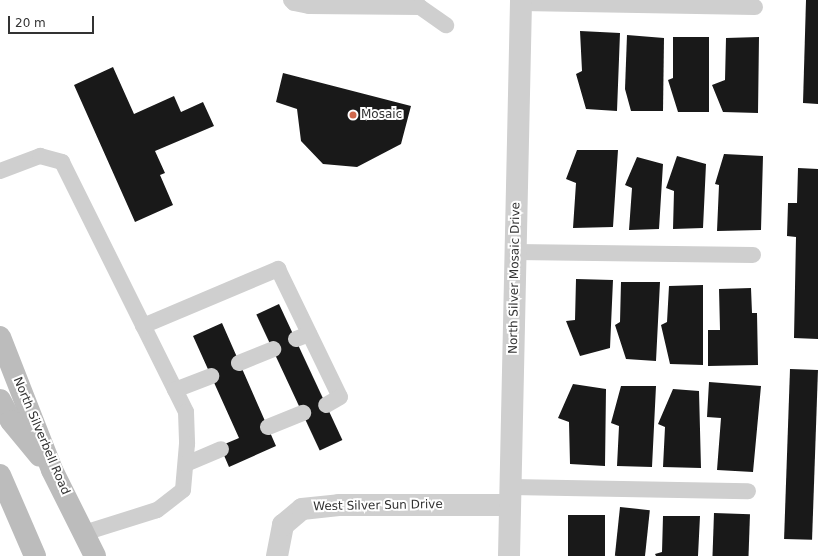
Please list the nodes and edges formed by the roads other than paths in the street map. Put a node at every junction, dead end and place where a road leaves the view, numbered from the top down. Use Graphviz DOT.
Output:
graph roads {
  1 [pos="291,0"];
  2 [pos="521,2"];
  3 [pos="755,7"];
  4 [pos="446,26"];
  5 [pos="0,170"];
  6 [pos="516,252"];
  7 [pos="753,254"];
  8 [pos="144,326"];
  9 [pos="0,337"];
  10 [pos="273,349"];
  11 [pos="239,363"];
  12 [pos="211,376"];
  13 [pos="175,390"];
  14 [pos="0,400"];
  15 [pos="326,405"];
  16 [pos="303,412"];
  17 [pos="268,427"];
  18 [pos="221,449"];
  19 [pos="186,464"];
  20 [pos="52,470"];
  21 [pos="0,475"];
  22 [pos="748,491"];
  23 [pos="511,496"];
  24 [pos="84,533"];
  25 [pos="35,556"];
  26 [pos="95,556"];
  27 [pos="277,556"];
  28 [pos="509,556"];
  1 -- 4 [label="lane"];
  2 -- 3 [label="lane"];
  2 -- 6 [label="street, North Silver Mosaic Drive"];
  5 -- 8 [label="lane"];
  6 -- 7 [label="lane"];
  6 -- 23 [label="street, North Silver Mosaic Drive"];
  8 -- 13 [label="lane"];
  8 -- 15 [label="lane"];
  9 -- 20 [label="main road, North Silverbell Road"];
  10 -- 11 [label="lane"];
  12 -- 13 [label="lane"];
  13 -- 19 [label="lane"];
  14 -- 20 [label="main road"];
  16 -- 17 [label="lane"];
  18 -- 19 [label="lane"];
  19 -- 24 [label="lane"];
  20 -- 24 [label="main road, North Silverbell Road"];
  21 -- 25 [label="main road"];
  22 -- 23 [label="lane"];
  23 -- 27 [label="street, West Silver Sun Drive"];
  23 -- 28 [label="street, North Silver Mosaic Drive"];
  24 -- 26 [label="main road, North Silverbell Road"];
}
